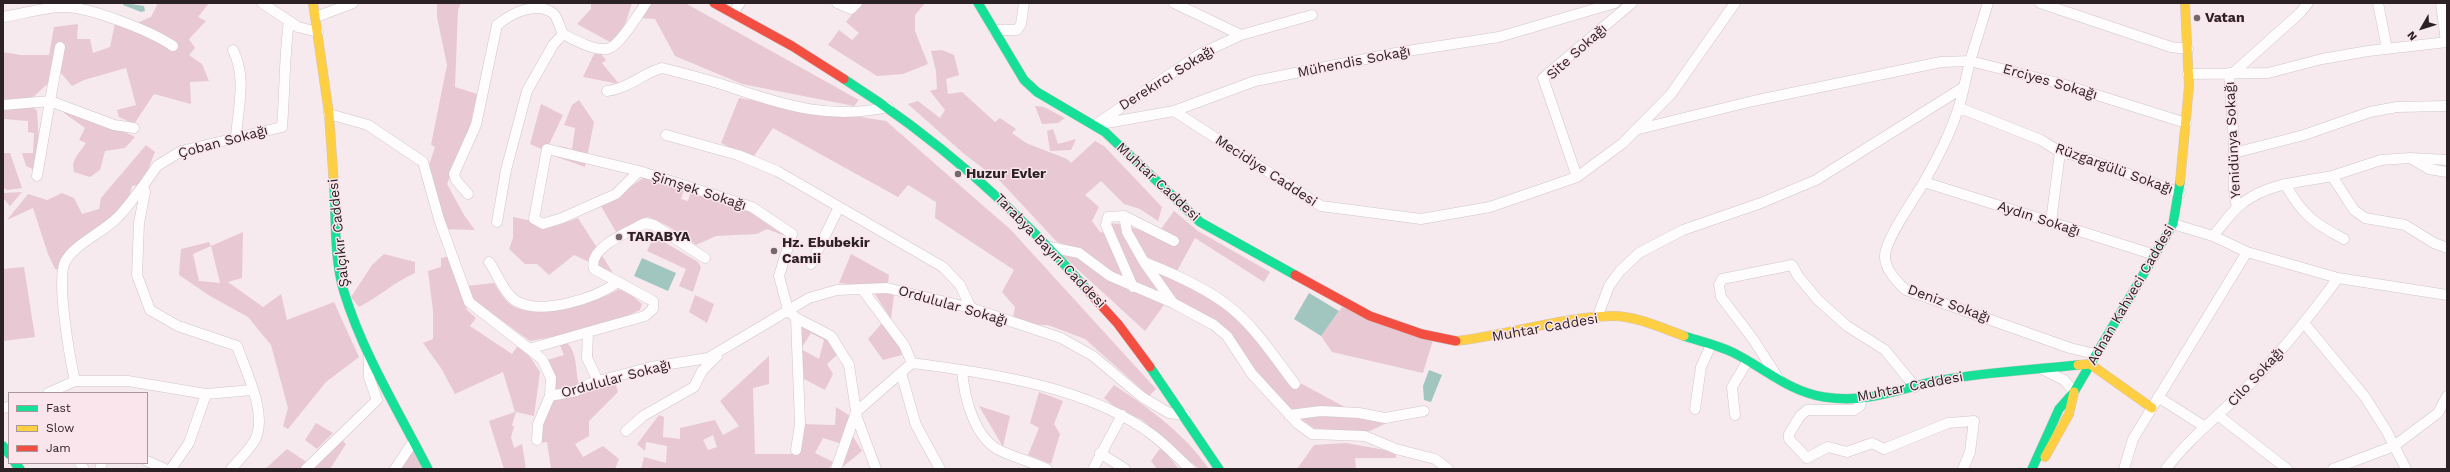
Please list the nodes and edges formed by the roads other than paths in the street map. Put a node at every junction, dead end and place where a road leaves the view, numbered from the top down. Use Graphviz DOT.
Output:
graph roads {
  1 [pos="262,3"];
  2 [pos="313,3"];
  3 [pos="353,3"];
  4 [pos="646,3"];
  5 [pos="714,3"];
  6 [pos="740,3"];
  7 [pos="837,3"];
  8 [pos="857,3"];
  9 [pos="978,3"];
  10 [pos="1024,3"];
  11 [pos="1174,3"];
  12 [pos="1615,3"];
  13 [pos="1632,3"];
  14 [pos="1735,3"];
  15 [pos="1988,3"];
  16 [pos="2040,3"];
  17 [pos="2185,3"];
  18 [pos="2297,3"];
  19 [pos="2308,3"];
  20 [pos="2378,3"];
  21 [pos="2440,3"];
  22 [pos="733,13"];
  23 [pos="2300,13"];
  24 [pos="1312,15"];
  25 [pos="3,17"];
  26 [pos="316,17"];
  27 [pos="289,21"];
  28 [pos="994,30"];
  29 [pos="318,32"];
  30 [pos="563,34"];
  31 [pos="1241,35"];
  32 [pos="2446,42"];
  33 [pos="173,46"];
  34 [pos="60,47"];
  35 [pos="2188,49"];
  36 [pos="2386,49"];
  37 [pos="233,50"];
  38 [pos="1970,61"];
  39 [pos="2231,73"];
  40 [pos="2188,74"];
  41 [pos="1964,87"];
  42 [pos="607,91"];
  43 [pos="50,101"];
  44 [pos="3,104"];
  45 [pos="2447,106"];
  46 [pos="888,107"];
  47 [pos="1960,108"];
  48 [pos="1174,110"];
  49 [pos="329,114"];
  50 [pos="2186,123"];
  51 [pos="1095,125"];
  52 [pos="134,128"];
  53 [pos="1636,130"];
  54 [pos="666,134"];
  55 [pos="236,137"];
  56 [pos="2060,152"];
  57 [pos="2234,153"];
  58 [pos="2410,158"];
  59 [pos="2447,160"];
  60 [pos="639,171"];
  61 [pos="2447,172"];
  62 [pos="37,176"];
  63 [pos="2332,176"];
  64 [pos="1577,177"];
  65 [pos="1924,182"];
  66 [pos="2285,184"];
  67 [pos="143,186"];
  68 [pos="2180,193"];
  69 [pos="468,194"];
  70 [pos="839,207"];
  71 [pos="2237,208"];
  72 [pos="1124,216"];
  73 [pos="497,222"];
  74 [pos="2051,222"];
  75 [pos="2174,224"];
  76 [pos="2213,236"];
  77 [pos="2344,239"];
  78 [pos="1174,241"];
  79 [pos="1050,247"];
  80 [pos="2447,248"];
  81 [pos="2247,252"];
  82 [pos="2155,255"];
  83 [pos="705,258"];
  84 [pos="489,262"];
  85 [pos="1144,262"];
  86 [pos="811,264"];
  87 [pos="2338,278"];
  88 [pos="618,282"];
  89 [pos="1133,287"];
  90 [pos="862,289"];
  91 [pos="2447,295"];
  92 [pos="1173,303"];
  93 [pos="971,308"];
  94 [pos="788,310"];
  95 [pos="796,318"];
  96 [pos="1597,318"];
  97 [pos="2304,324"];
  98 [pos="588,332"];
  99 [pos="1711,345"];
  100 [pos="529,349"];
  101 [pos="723,350"];
  102 [pos="369,354"];
  103 [pos="2095,354"];
  104 [pos="1747,362"];
  105 [pos="912,363"];
  106 [pos="2090,364"];
  107 [pos="2042,369"];
  108 [pos="962,370"];
  109 [pos="901,373"];
  110 [pos="1779,380"];
  111 [pos="75,381"];
  112 [pos="598,381"];
  113 [pos="1295,384"];
  114 [pos="1915,387"];
  115 [pos="253,390"];
  116 [pos="50,392"];
  117 [pos="2074,392"];
  118 [pos="206,394"];
  119 [pos="550,396"];
  120 [pos="2447,396"];
  121 [pos="2158,397"];
  122 [pos="1862,399"];
  123 [pos="2152,408"];
  124 [pos="1695,409"];
  125 [pos="1424,411"];
  126 [pos="856,412"];
  127 [pos="1122,415"];
  128 [pos="1185,415"];
  129 [pos="1289,415"];
  130 [pos="1735,415"];
  131 [pos="2219,416"];
  132 [pos="2205,427"];
  133 [pos="626,431"];
  134 [pos="537,440"];
  135 [pos="413,442"];
  136 [pos="2394,446"];
  137 [pos="796,450"];
  138 [pos="1100,452"];
  139 [pos="148,461"];
  140 [pos="165,469"];
  141 [pos="171,469"];
  142 [pos="231,469"];
  143 [pos="306,469"];
  144 [pos="395,469"];
  145 [pos="428,469"];
  146 [pos="836,469"];
  147 [pos="876,469"];
  148 [pos="940,469"];
  149 [pos="1047,469"];
  150 [pos="1093,469"];
  151 [pos="1126,469"];
  152 [pos="1190,469"];
  153 [pos="1219,469"];
  154 [pos="1448,469"];
  155 [pos="1963,469"];
  156 [pos="2032,469"];
  157 [pos="2042,469"];
  158 [pos="2124,469"];
  159 [pos="2166,469"];
  160 [pos="2287,469"];
  161 [pos="2333,469"];
  162 [pos="2406,469"];
  1 -- 27 [label="street"];
  2 -- 26 [label="main road, Şalçıkır Caddesi"];
  3 -- 26 [label="street"];
  4 -- 30 [label="street"];
  5 -- 22 [label="main road, Tarabya Bayırı Caddesi"];
  6 -- 22 [label="street"];
  7 -- 8 [label="street"];
  9 -- 28 [label="main road, Muhtar Caddesi"];
  10 -- 28 [label="street"];
  11 -- 31 [label="street"];
  12 -- 48 [label="street, Mühendis Sokağı"];
  13 -- 64 [label="street, Site Sokağı"];
  14 -- 53 [label="street, Mecidiye Caddesi"];
  15 -- 38 [label="street"];
  16 -- 35 [label="street"];
  17 -- 35 [label="main road, Adnan Kahveci Caddesi"];
  18 -- 23 [label="street"];
  19 -- 23 [label="street"];
  20 -- 36 [label="street"];
  21 -- 32 [label="street"];
  22 -- 46 [label="main road, Tarabya Bayırı Caddesi"];
  23 -- 39 [label="street"];
  24 -- 31 [label="street, Derekırcı Sokağı"];
  25 -- 33 [label="street"];
  26 -- 29 [label="main road, Şalçıkır Caddesi"];
  27 -- 29 [label="street"];
  27 -- 55 [label="street, Çoban Sokağı"];
  28 -- 51 [label="main road, Muhtar Caddesi"];
  29 -- 49 [label="main road, Şalçıkır Caddesi"];
  30 -- 69 [label="street"];
  30 -- 73 [label="street"];
  31 -- 51 [label="street, Derekırcı Sokağı"];
  32 -- 36 [label="street"];
  34 -- 43 [label="street"];
  35 -- 40 [label="main road, Adnan Kahveci Caddesi"];
  36 -- 39 [label="street"];
  37 -- 55 [label="street"];
  38 -- 41 [label="street, Deniz Sokağı"];
  38 -- 50 [label="street, Erciyes Sokağı"];
  38 -- 53 [label="street, Erciyes Sokağı"];
  39 -- 40 [label="street"];
  39 -- 57 [label="street, Yenidünya Sokağı"];
  40 -- 50 [label="main road, Adnan Kahveci Caddesi"];
  41 -- 47 [label="street, Deniz Sokağı"];
  41 -- 96 [label="street"];
  42 -- 46 [label="street"];
  43 -- 44 [label="street"];
  43 -- 52 [label="street"];
  43 -- 62 [label="street"];
  45 -- 57 [label="street"];
  46 -- 79 [label="main road, Tarabya Bayırı Caddesi"];
  47 -- 56 [label="street, Rüzgargülü Sokağı"];
  47 -- 65 [label="street, Deniz Sokağı"];
  48 -- 51 [label="street, Mühendis Sokağı"];
  48 -- 64 [label="street, Mecidiye Caddesi"];
  49 -- 100 [label="street"];
  49 -- 102 [label="main road, Şalçıkır Caddesi"];
  50 -- 68 [label="main road, Adnan Kahveci Caddesi"];
  51 -- 96 [label="main road, Muhtar Caddesi"];
  53 -- 64 [label="street, Mecidiye Caddesi"];
  54 -- 70 [label="street"];
  55 -- 67 [label="street, Çoban Sokağı"];
  56 -- 68 [label="street, Rüzgargülü Sokağı"];
  56 -- 74 [label="street"];
  57 -- 71 [label="street, Yenidünya Sokağı"];
  58 -- 59 [label="street"];
  58 -- 61 [label="street"];
  58 -- 63 [label="street"];
  60 -- 60 [label="street, Şimşek Sokağı"];
  60 -- 94 [label="street, Şimşek Sokağı"];
  63 -- 66 [label="street"];
  63 -- 80 [label="street"];
  65 -- 74 [label="street, Aydın Sokağı"];
  65 -- 103 [label="street, Deniz Sokağı"];
  66 -- 71 [label="street"];
  66 -- 77 [label="street"];
  67 -- 111 [label="street, Çoban Sokağı"];
  67 -- 115 [label="street"];
  68 -- 75 [label="main road, Adnan Kahveci Caddesi"];
  70 -- 86 [label="street"];
  70 -- 93 [label="street"];
  71 -- 76 [label="street"];
  72 -- 78 [label="street"];
  72 -- 85 [label="street"];
  72 -- 89 [label="street"];
  74 -- 82 [label="street, Aydın Sokağı"];
  75 -- 76 [label="street"];
  75 -- 82 [label="main road, Adnan Kahveci Caddesi"];
  76 -- 81 [label="street"];
  79 -- 89 [label="street"];
  79 -- 128 [label="main road, Tarabya Bayırı Caddesi"];
  81 -- 87 [label="street"];
  81 -- 121 [label="street"];
  82 -- 103 [label="main road, Adnan Kahveci Caddesi"];
  83 -- 88 [label="street"];
  84 -- 88 [label="street"];
  85 -- 92 [label="street"];
  85 -- 113 [label="street"];
  87 -- 91 [label="street"];
  87 -- 97 [label="street, Cilo Sokağı"];
  88 -- 98 [label="street"];
  89 -- 92 [label="street"];
  90 -- 93 [label="street, Ordulular Sokağı"];
  90 -- 94 [label="street, Ordulular Sokağı"];
  90 -- 105 [label="street"];
  92 -- 129 [label="street"];
  93 -- 128 [label="street, Ordulular Sokağı"];
  94 -- 95 [label="street"];
  94 -- 101 [label="street, Ordulular Sokağı"];
  95 -- 126 [label="street"];
  95 -- 137 [label="street"];
  96 -- 99 [label="main road, Muhtar Caddesi"];
  97 -- 131 [label="street, Cilo Sokağı"];
  97 -- 136 [label="street"];
  98 -- 100 [label="street"];
  98 -- 112 [label="street"];
  99 -- 104 [label="main road, Muhtar Caddesi"];
  99 -- 124 [label="street"];
  100 -- 119 [label="street"];
  101 -- 112 [label="street, Ordulular Sokağı"];
  101 -- 133 [label="street"];
  102 -- 135 [label="main road, Şalçıkır Caddesi"];
  102 -- 143 [label="street"];
  103 -- 106 [label="main road, Adnan Kahveci Caddesi"];
  104 -- 110 [label="main road, Muhtar Caddesi"];
  104 -- 130 [label="street"];
  105 -- 108 [label="street"];
  105 -- 109 [label="street"];
  106 -- 107 [label="main road, Muhtar Caddesi"];
  106 -- 117 [label="main road, Adnan Kahveci Caddesi"];
  106 -- 123 [label="main road"];
  107 -- 114 [label="main road, Muhtar Caddesi"];
  107 -- 117 [label="street"];
  108 -- 127 [label="street"];
  108 -- 149 [label="street"];
  109 -- 126 [label="street"];
  109 -- 148 [label="street"];
  110 -- 114 [label="street"];
  110 -- 122 [label="main road, Muhtar Caddesi"];
  111 -- 116 [label="street"];
  111 -- 118 [label="street"];
  112 -- 119 [label="street, Ordulular Sokağı"];
  114 -- 122 [label="main road, Muhtar Caddesi"];
  115 -- 118 [label="street"];
  115 -- 142 [label="street"];
  117 -- 156 [label="main road, Adnan Kahveci Caddesi"];
  117 -- 157 [label="main road, Adnan Kahveci Caddesi"];
  118 -- 141 [label="street"];
  119 -- 134 [label="street"];
  120 -- 136 [label="street"];
  121 -- 123 [label="street"];
  121 -- 132 [label="street"];
  122 -- 155 [label="street"];
  123 -- 158 [label="street"];
  125 -- 129 [label="street"];
  126 -- 146 [label="street"];
  126 -- 147 [label="street"];
  127 -- 138 [label="street"];
  127 -- 152 [label="street"];
  128 -- 153 [label="main road, Tarabya Bayırı Caddesi"];
  129 -- 154 [label="street"];
  131 -- 132 [label="street, Cilo Sokağı"];
  131 -- 160 [label="street"];
  132 -- 159 [label="street, Cilo Sokağı"];
  135 -- 144 [label="street"];
  135 -- 145 [label="main road, Şalçıkır Caddesi"];
  136 -- 161 [label="street"];
  136 -- 162 [label="street"];
  138 -- 150 [label="street"];
  138 -- 151 [label="street"];
  139 -- 140 [label="street"];
}
